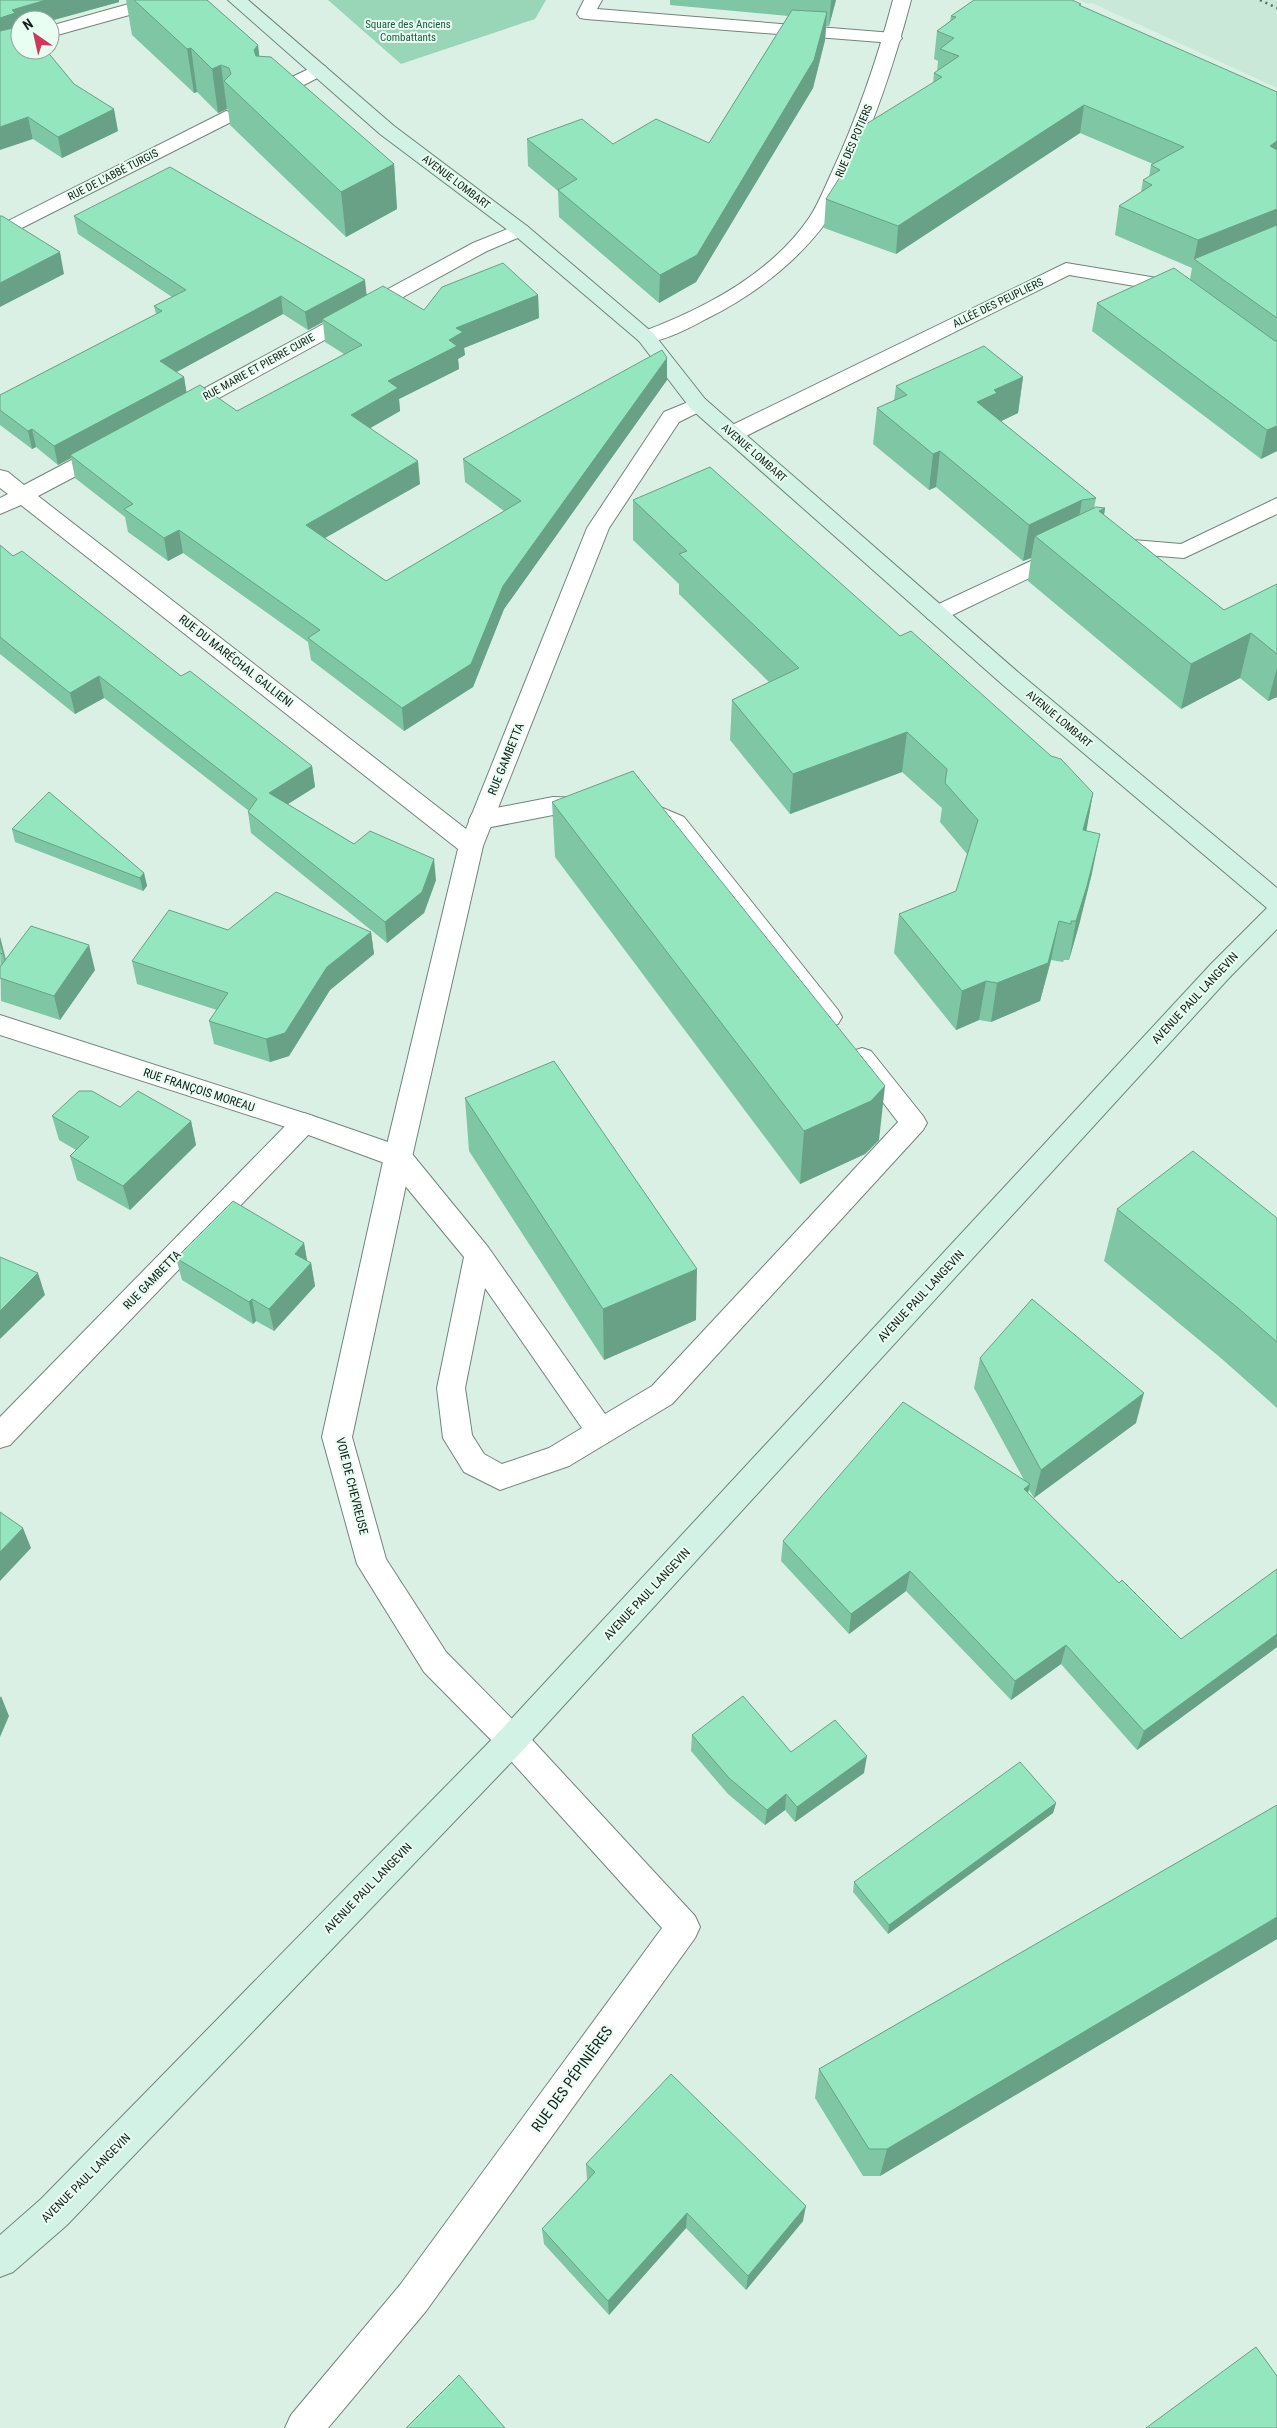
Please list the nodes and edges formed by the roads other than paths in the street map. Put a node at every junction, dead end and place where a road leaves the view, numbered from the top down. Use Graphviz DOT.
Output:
graph roads {
  1 [pos="162,0"];
  2 [pos="237,0"];
  3 [pos="593,0"];
  4 [pos="902,0"];
  5 [pos="60,29"];
  6 [pos="893,38"];
  7 [pos="320,70"];
  8 [pos="270,95"];
  9 [pos="226,118"];
  10 [pos="520,230"];
  11 [pos="0,233"];
  12 [pos="1198,275"];
  13 [pos="646,337"];
  14 [pos="698,404"];
  15 [pos="159,422"];
  16 [pos="732,434"];
  17 [pos="124,441"];
  18 [pos="0,477"];
  19 [pos="23,496"];
  20 [pos="1277,505"];
  21 [pos="0,508"];
  22 [pos="936,614"];
  23 [pos="481,820"];
  24 [pos="471,846"];
  25 [pos="1277,902"];
  26 [pos="1277,913"];
  27 [pos="0,1025"];
  28 [pos="304,1123"];
  29 [pos="398,1157"];
  30 [pos="478,1255"];
  31 [pos="601,1432"];
  32 [pos="0,1436"];
  33 [pos="512,1740"];
  34 [pos="0,2259"];
  35 [pos="304,2428"];
  1 -- 5 [label="street"];
  2 -- 7 [label="main road, AVENUE LOMBART"];
  3 -- 6 [label="street"];
  4 -- 6 [label="street, RUE DES POTIERS"];
  6 -- 13 [label="street, RUE DES POTIERS"];
  7 -- 8 [label="street"];
  7 -- 10 [label="main road, AVENUE LOMBART"];
  9 -- 11 [label="street, RUE DE L'ABBÉ TURGIS"];
  10 -- 13 [label="main road, AVENUE LOMBART"];
  10 -- 15 [label="street, RUE MARIE ET PIERRE CURIE"];
  12 -- 16 [label="street, ALLÉE DES PEUPLIERS"];
  13 -- 14 [label="main road, AVENUE LOMBART"];
  14 -- 16 [label="main road, AVENUE LOMBART"];
  14 -- 23 [label="street, RUE GAMBETTA"];
  16 -- 22 [label="main road, AVENUE LOMBART"];
  17 -- 19 [label="street"];
  18 -- 19 [label="street, RUE DU MARÉCHAL GALLIENI"];
  19 -- 21 [label="street"];
  19 -- 24 [label="street, RUE DU MARÉCHAL GALLIENI"];
  20 -- 22 [label="street"];
  22 -- 25 [label="main road, AVENUE LOMBART"];
  23 -- 24 [label="street, RUE GAMBETTA"];
  23 -- 31 [label="street"];
  24 -- 29 [label="street, RUE GAMBETTA"];
  26 -- 33 [label="main road, AVENUE PAUL LANGEVIN"];
  27 -- 28 [label="street, RUE FRANÇOIS MOREAU"];
  28 -- 29 [label="street, RUE FRANÇOIS MOREAU"];
  28 -- 32 [label="street, RUE GAMBETTA"];
  29 -- 30 [label="street"];
  29 -- 33 [label="street, VOIE DE CHEVREUSE"];
  30 -- 31 [label="street"];
  30 -- 31 [label="street"];
  33 -- 34 [label="main road, AVENUE PAUL LANGEVIN"];
  33 -- 35 [label="street, RUE DES PÉPINIÈRES"];
}
